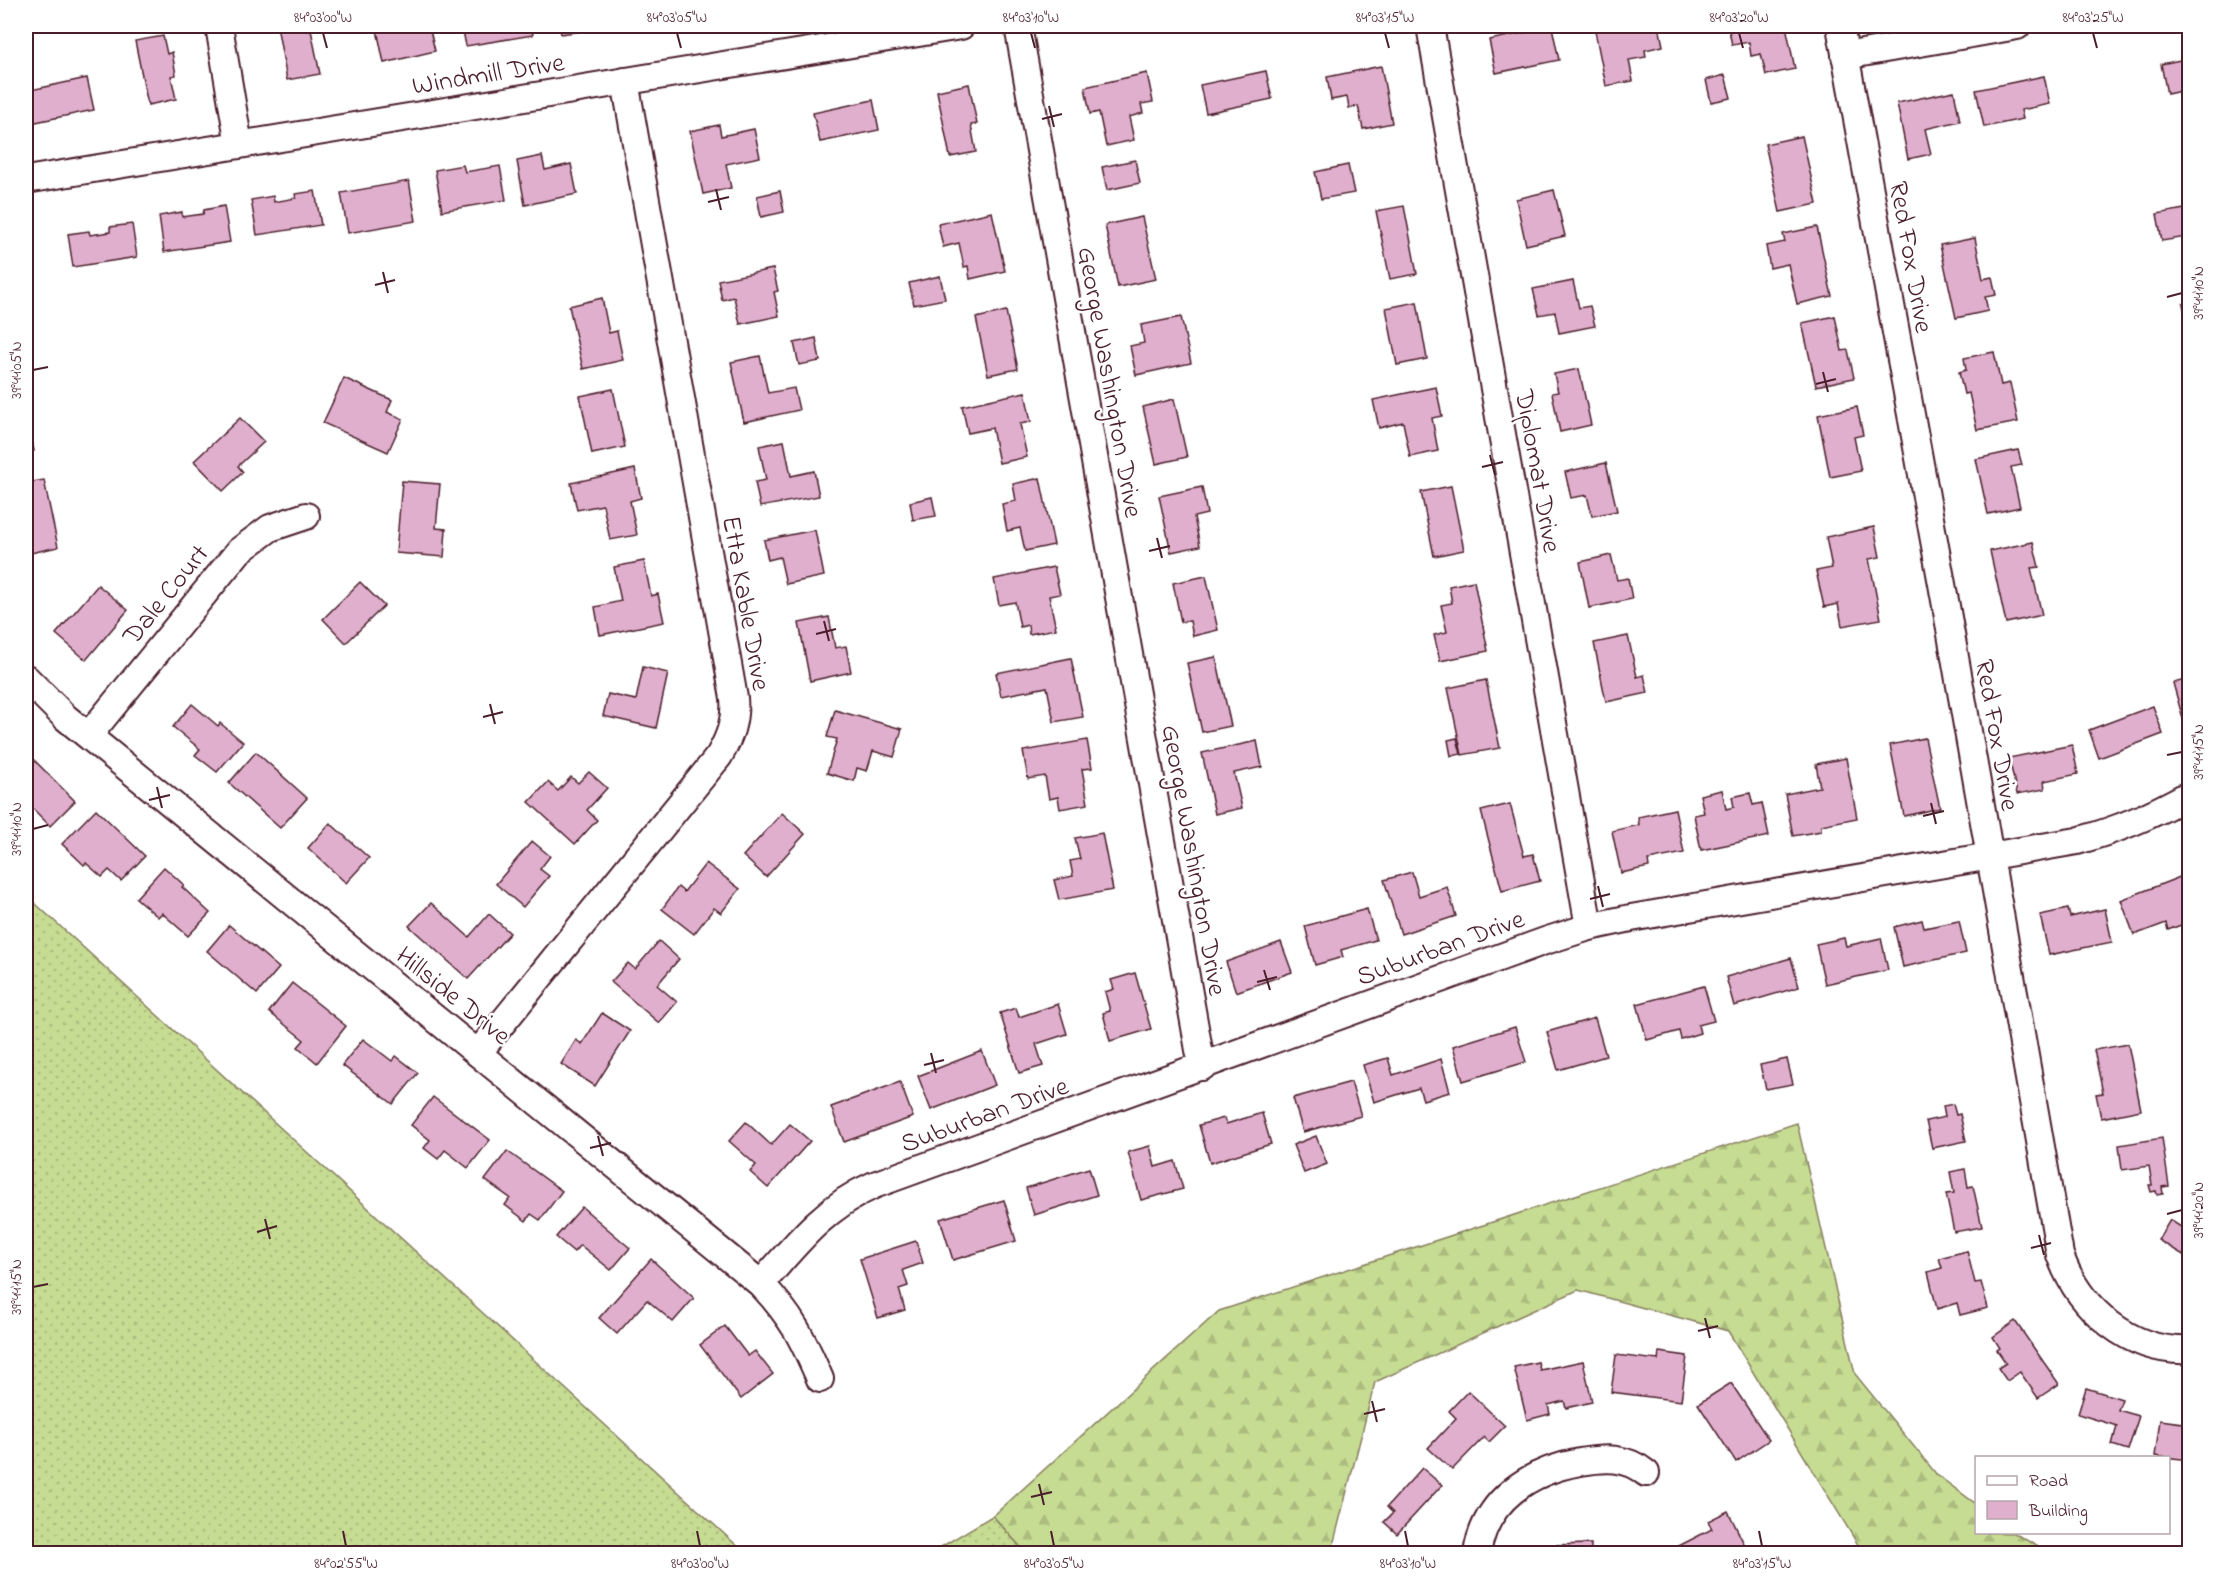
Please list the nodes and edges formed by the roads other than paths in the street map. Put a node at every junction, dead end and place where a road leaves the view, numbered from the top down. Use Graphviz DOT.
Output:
graph roads {
  1 [pos="219,26"];
  2 [pos="961,26"];
  3 [pos="1018,26"];
  4 [pos="1430,26"];
  5 [pos="1840,26"];
  6 [pos="2017,26"];
  7 [pos="1845,56"];
  8 [pos="625,81"];
  9 [pos="239,145"];
  10 [pos="26,180"];
  11 [pos="306,516"];
  12 [pos="26,678"];
  13 [pos="89,735"];
  14 [pos="2190,794"];
  15 [pos="1988,856"];
  16 [pos="1589,927"];
  17 [pos="478,1053"];
  18 [pos="1202,1067"];
  19 [pos="761,1284"];
  20 [pos="2190,1350"];
  21 [pos="820,1379"];
  22 [pos="1646,1473"];
  23 [pos="1477,1554"];
  1 -- 9 [label="street"];
  2 -- 8 [label="street, Windmill Drive"];
  3 -- 18 [label="street, George Washington Drive"];
  4 -- 16 [label="street, Diplomat Drive"];
  5 -- 7 [label="street"];
  6 -- 7 [label="street"];
  7 -- 15 [label="street, Red Fox Drive"];
  8 -- 9 [label="street, Windmill Drive"];
  8 -- 17 [label="street, Etta Kable Drive"];
  9 -- 10 [label="street, Windmill Drive"];
  11 -- 13 [label="street, Dale Court"];
  12 -- 13 [label="street, Hillside Drive"];
  13 -- 17 [label="street, Hillside Drive"];
  14 -- 15 [label="street, Suburban Drive"];
  15 -- 16 [label="street, Suburban Drive"];
  15 -- 20 [label="street, Red Fox Drive"];
  16 -- 18 [label="street, Suburban Drive"];
  17 -- 19 [label="street, Hillside Drive"];
  18 -- 19 [label="street, Suburban Drive"];
  19 -- 21 [label="street, Hillside Drive"];
  22 -- 23 [label="street"];
}
